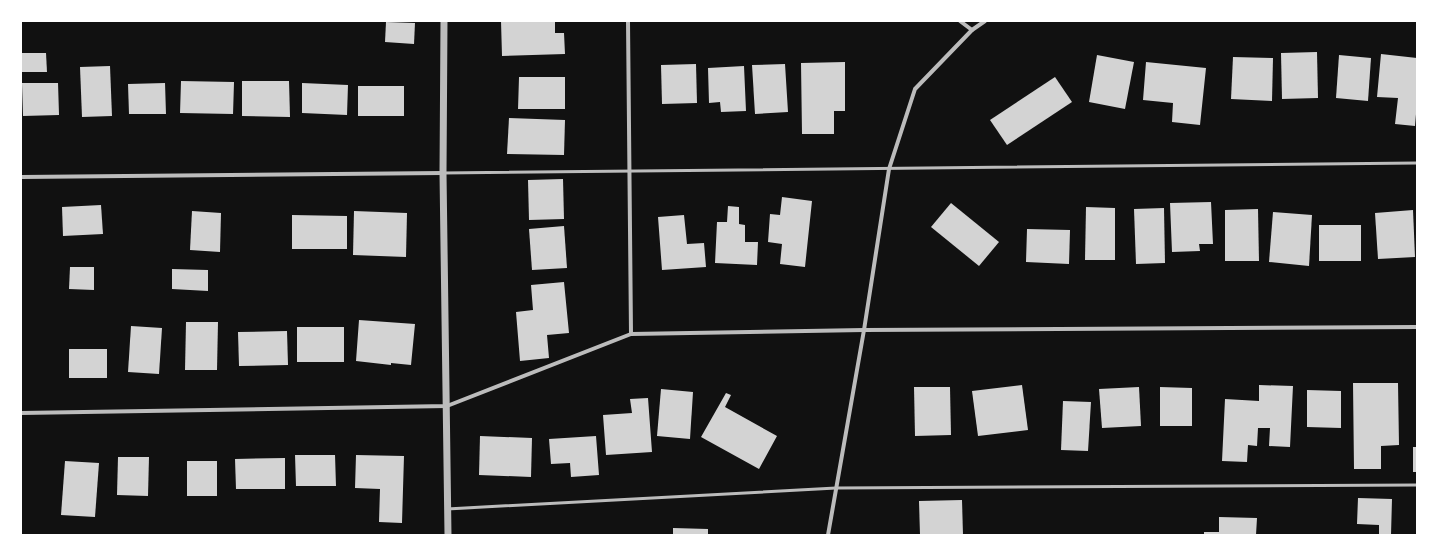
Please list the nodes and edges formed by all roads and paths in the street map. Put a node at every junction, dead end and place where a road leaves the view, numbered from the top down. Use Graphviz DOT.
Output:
graph roads {
  1 [pos="444,21"];
  2 [pos="628,21"];
  3 [pos="960,21"];
  4 [pos="985,21"];
  5 [pos="972,30"];
  6 [pos="1417,163"];
  7 [pos="889,169"];
  8 [pos="630,171"];
  9 [pos="443,173"];
  10 [pos="21,177"];
  11 [pos="1417,327"];
  12 [pos="864,330"];
  13 [pos="631,334"];
  14 [pos="447,406"];
  15 [pos="21,414"];
  16 [pos="1417,485"];
  17 [pos="836,488"];
  18 [pos="447,509"];
  19 [pos="448,535"];
  20 [pos="828,535"];
  1 -- 9 [label="street"];
  2 -- 8 [label="street"];
  3 -- 5 [label="street"];
  4 -- 5 [label="street"];
  5 -- 7 [label="street"];
  6 -- 7 [label="lane"];
  7 -- 8 [label="lane"];
  7 -- 12 [label="street"];
  8 -- 9 [label="lane"];
  8 -- 13 [label="street"];
  9 -- 10 [label="street"];
  9 -- 14 [label="street"];
  11 -- 12 [label="street"];
  12 -- 13 [label="street"];
  12 -- 17 [label="street"];
  13 -- 14 [label="street"];
  14 -- 15 [label="street"];
  14 -- 18 [label="street"];
  16 -- 17 [label="lane"];
  17 -- 18 [label="lane"];
  17 -- 20 [label="street"];
  18 -- 19 [label="street"];
}
